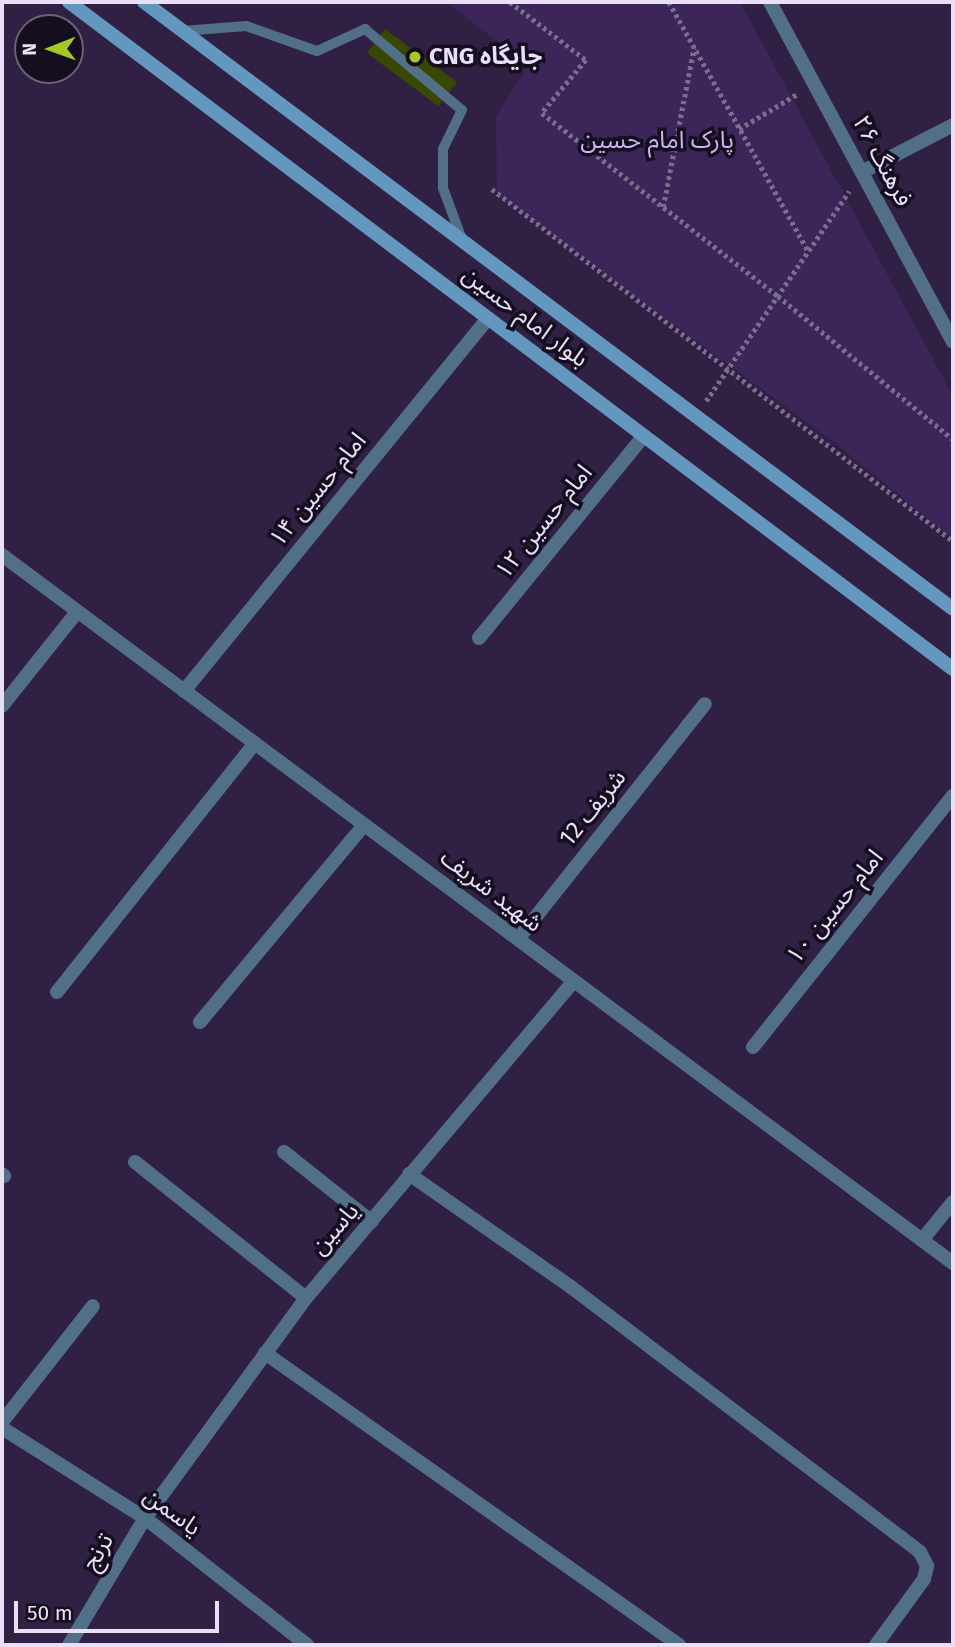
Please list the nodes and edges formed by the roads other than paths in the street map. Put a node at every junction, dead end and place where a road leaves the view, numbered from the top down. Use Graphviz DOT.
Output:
graph roads {
  1 [pos="69,2"];
  2 [pos="144,2"];
  3 [pos="770,2"];
  4 [pos="183,31"];
  5 [pos="953,125"];
  6 [pos="862,172"];
  7 [pos="463,242"];
  8 [pos="488,318"];
  9 [pos="953,342"];
  10 [pos="644,436"];
  11 [pos="2,555"];
  12 [pos="953,609"];
  13 [pos="78,612"];
  14 [pos="479,638"];
  15 [pos="953,669"];
  16 [pos="184,691"];
  17 [pos="705,704"];
  18 [pos="2,706"];
  19 [pos="255,743"];
  20 [pos="953,796"];
  21 [pos="364,825"];
  22 [pos="517,939"];
  23 [pos="574,981"];
  24 [pos="57,992"];
  25 [pos="200,1021"];
  26 [pos="752,1047"];
  27 [pos="284,1152"];
  28 [pos="135,1163"];
  29 [pos="409,1174"];
  30 [pos="953,1202"];
  31 [pos="372,1222"];
  32 [pos="922,1240"];
  33 [pos="953,1263"];
  34 [pos="306,1298"];
  35 [pos="93,1306"];
  36 [pos="265,1353"];
  37 [pos="2,1422"];
  38 [pos="2,1428"];
  39 [pos="145,1518"];
  40 [pos="69,1645"];
  41 [pos="307,1645"];
  42 [pos="679,1645"];
  43 [pos="876,1645"];
  1 -- 8 [label="main road, بلوار امام حسین"];
  2 -- 4 [label="main road, بلوار امام حسین"];
  3 -- 6 [label="street, فرهنگ ۲۶"];
  4 -- 7 [label="main road, بلوار امام حسین"];
  4 -- 7 [label="lane"];
  5 -- 6 [label="street"];
  6 -- 9 [label="street, فرهنگ ۲۶"];
  7 -- 12 [label="main road, بلوار امام حسین"];
  8 -- 10 [label="main road, بلوار امام حسین"];
  8 -- 16 [label="street, امام حسین ۱۴"];
  10 -- 14 [label="street, امام حسین ۱۲"];
  10 -- 15 [label="main road, بلوار امام حسین"];
  11 -- 13 [label="street, شهید شریف"];
  13 -- 16 [label="street, شهید شریف"];
  13 -- 18 [label="street"];
  16 -- 19 [label="street, شهید شریف"];
  17 -- 22 [label="street, شریف 12"];
  19 -- 21 [label="street, شهید شریف"];
  19 -- 24 [label="street"];
  20 -- 26 [label="street, امام حسین ۱۰"];
  21 -- 22 [label="street, شهید شریف"];
  21 -- 25 [label="street"];
  22 -- 23 [label="street, شهید شریف"];
  23 -- 29 [label="street, یاسین"];
  23 -- 32 [label="street, شهید شریف"];
  27 -- 31 [label="street"];
  28 -- 34 [label="street"];
  29 -- 31 [label="street, یاسین"];
  29 -- 43 [label="street"];
  30 -- 32 [label="street"];
  31 -- 34 [label="street, یاسین"];
  32 -- 33 [label="street, شهید شریف"];
  34 -- 36 [label="street, یاسین"];
  35 -- 37 [label="street"];
  36 -- 39 [label="street, یاسین"];
  36 -- 42 [label="street"];
  38 -- 39 [label="street, یاسمن"];
  39 -- 40 [label="street, ترنج"];
  39 -- 41 [label="street, یاسمن"];
}
